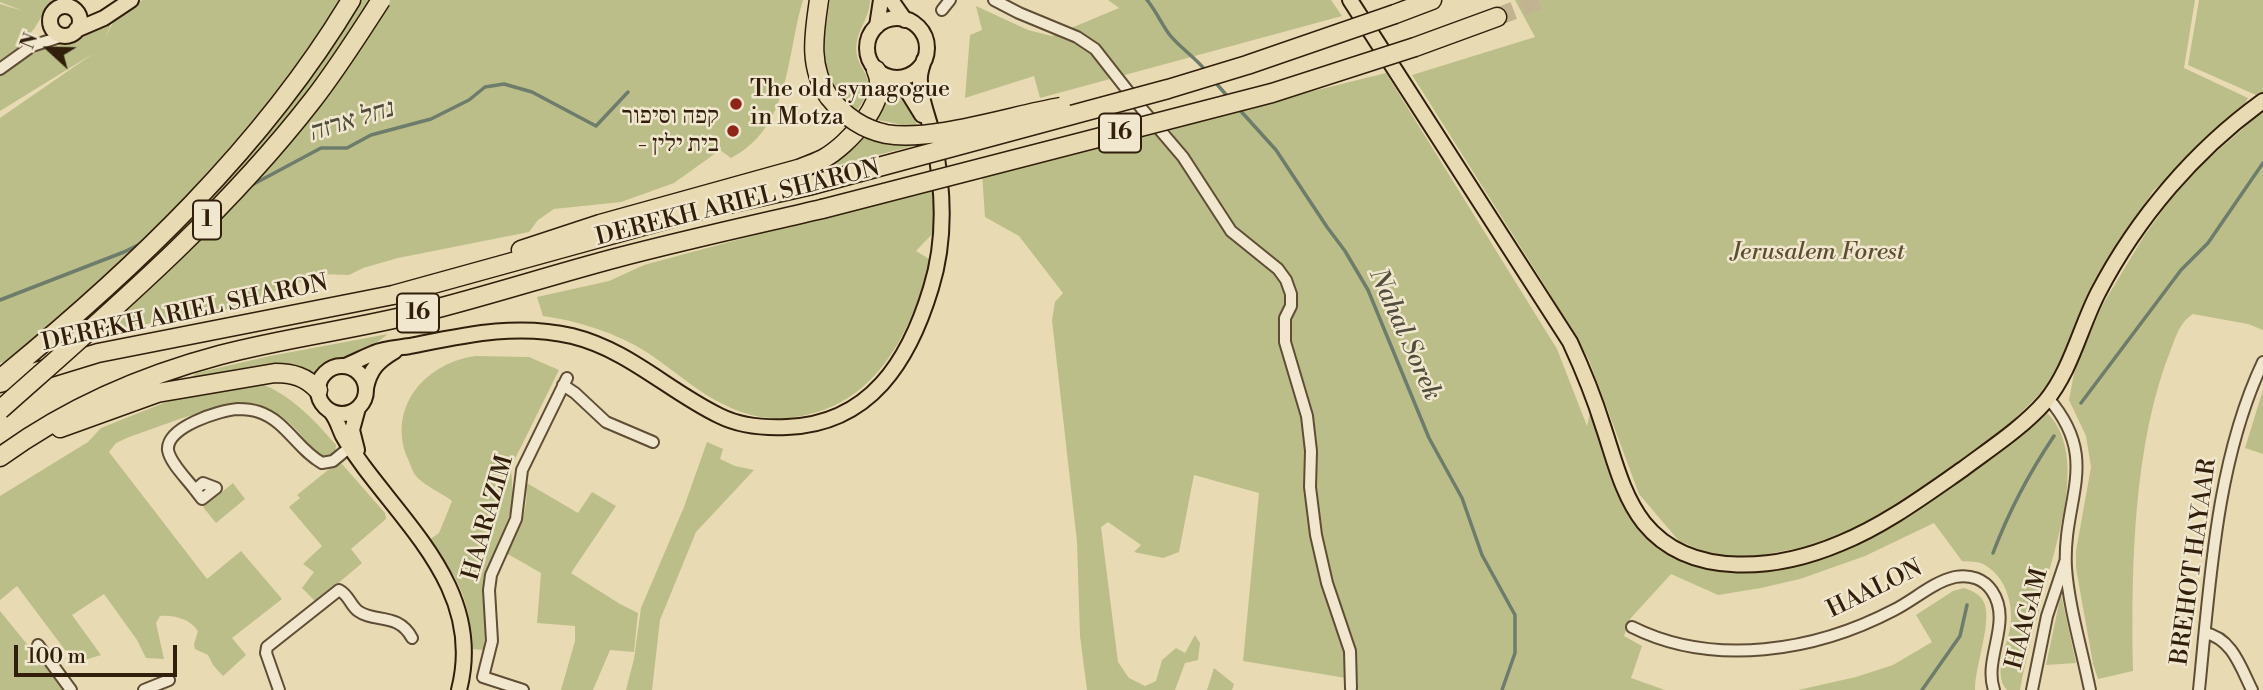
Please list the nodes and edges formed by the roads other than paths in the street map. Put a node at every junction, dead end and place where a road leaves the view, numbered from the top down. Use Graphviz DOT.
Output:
graph roads {
  1 [pos="131,0"];
  2 [pos="351,0"];
  3 [pos="381,0"];
  4 [pos="819,0"];
  5 [pos="881,0"];
  6 [pos="891,0"];
  7 [pos="950,0"];
  8 [pos="993,0"];
  9 [pos="1350,0"];
  10 [pos="1432,0"];
  11 [pos="58,4"];
  12 [pos="74,7"];
  13 [pos="118,9"];
  14 [pos="943,10"];
  15 [pos="1497,17"];
  16 [pos="905,20"];
  17 [pos="877,26"];
  18 [pos="70,33"];
  19 [pos="924,60"];
  20 [pos="0,69"];
  21 [pos="876,70"];
  22 [pos="895,78"];
  23 [pos="1168,89"];
  24 [pos="2263,101"];
  25 [pos="934,138"];
  26 [pos="391,296"];
  27 [pos="410,346"];
  28 [pos="2263,362"];
  29 [pos="345,366"];
  30 [pos="0,381"];
  31 [pos="318,390"];
  32 [pos="366,390"];
  33 [pos="2048,398"];
  34 [pos="358,408"];
  35 [pos="0,410"];
  36 [pos="331,412"];
  37 [pos="23,440"];
  38 [pos="653,442"];
  39 [pos="350,447"];
  40 [pos="0,457"];
  41 [pos="364,467"];
  42 [pos="195,490"];
  43 [pos="2066,559"];
  44 [pos="1632,626"];
  45 [pos="2205,633"];
  46 [pos="412,638"];
  47 [pos="37,645"];
  48 [pos="169,680"];
  49 [pos="1351,688"];
  50 [pos="71,690"];
  51 [pos="144,690"];
  52 [pos="279,690"];
  53 [pos="459,690"];
  54 [pos="523,690"];
  55 [pos="1994,690"];
  56 [pos="2032,690"];
  57 [pos="2090,690"];
  58 [pos="2199,690"];
  59 [pos="2252,690"];
  1 -- 13 [label="main road"];
  2 -- 30 [label="highway, 1"];
  3 -- 35 [label="highway, 1, bridge"];
  4 -- 23 [label="highway, bridge"];
  5 -- 17 [label="main road"];
  6 -- 16 [label="main road"];
  7 -- 14 [label="street"];
  8 -- 49 [label="street"];
  9 -- 33 [label="main road"];
  10 -- 23 [label="highway, DEREKH ARIEL SHARON / 16, bridge"];
  11 -- 12 [label="main road"];
  11 -- 18 [label="main road"];
  12 -- 13 [label="main road"];
  12 -- 18 [label="main road"];
  13 -- 18 [label="main road"];
  15 -- 37 [label="highway, DEREKH ARIEL SHARON / 16, bridge"];
  16 -- 17 [label="main road"];
  16 -- 19 [label="main road"];
  17 -- 21 [label="main road"];
  18 -- 20 [label="street"];
  19 -- 22 [label="main road"];
  19 -- 25 [label="main road"];
  21 -- 22 [label="main road"];
  21 -- 26 [label="highway"];
  22 -- 25 [label="main road"];
  23 -- 26 [label="highway, DEREKH ARIEL SHARON / 16, bridge"];
  24 -- 33 [label="main road"];
  25 -- 27 [label="main road"];
  26 -- 30 [label="highway, DEREKH ARIEL SHARON / 16"];
  27 -- 29 [label="main road"];
  27 -- 32 [label="main road"];
  28 -- 45 [label="street, BREHOT HAYAAR"];
  29 -- 31 [label="main road"];
  29 -- 32 [label="main road"];
  31 -- 36 [label="main road"];
  31 -- 37 [label="highway"];
  32 -- 34 [label="main road"];
  33 -- 43 [label="street"];
  34 -- 36 [label="main road"];
  34 -- 41 [label="main road"];
  36 -- 39 [label="main road"];
  37 -- 40 [label="highway, DEREKH ARIEL SHARON / 16"];
  38 -- 54 [label="street, HAARAZIM"];
  39 -- 41 [label="main road"];
  39 -- 42 [label="street"];
  41 -- 53 [label="main road"];
  43 -- 56 [label="street, HAAGAM"];
  43 -- 57 [label="street"];
  44 -- 55 [label="street, HAALON"];
  45 -- 58 [label="street, BREHOT HAYAAR"];
  45 -- 59 [label="street"];
  46 -- 52 [label="street"];
  47 -- 50 [label="street"];
  48 -- 51 [label="street"];
}
